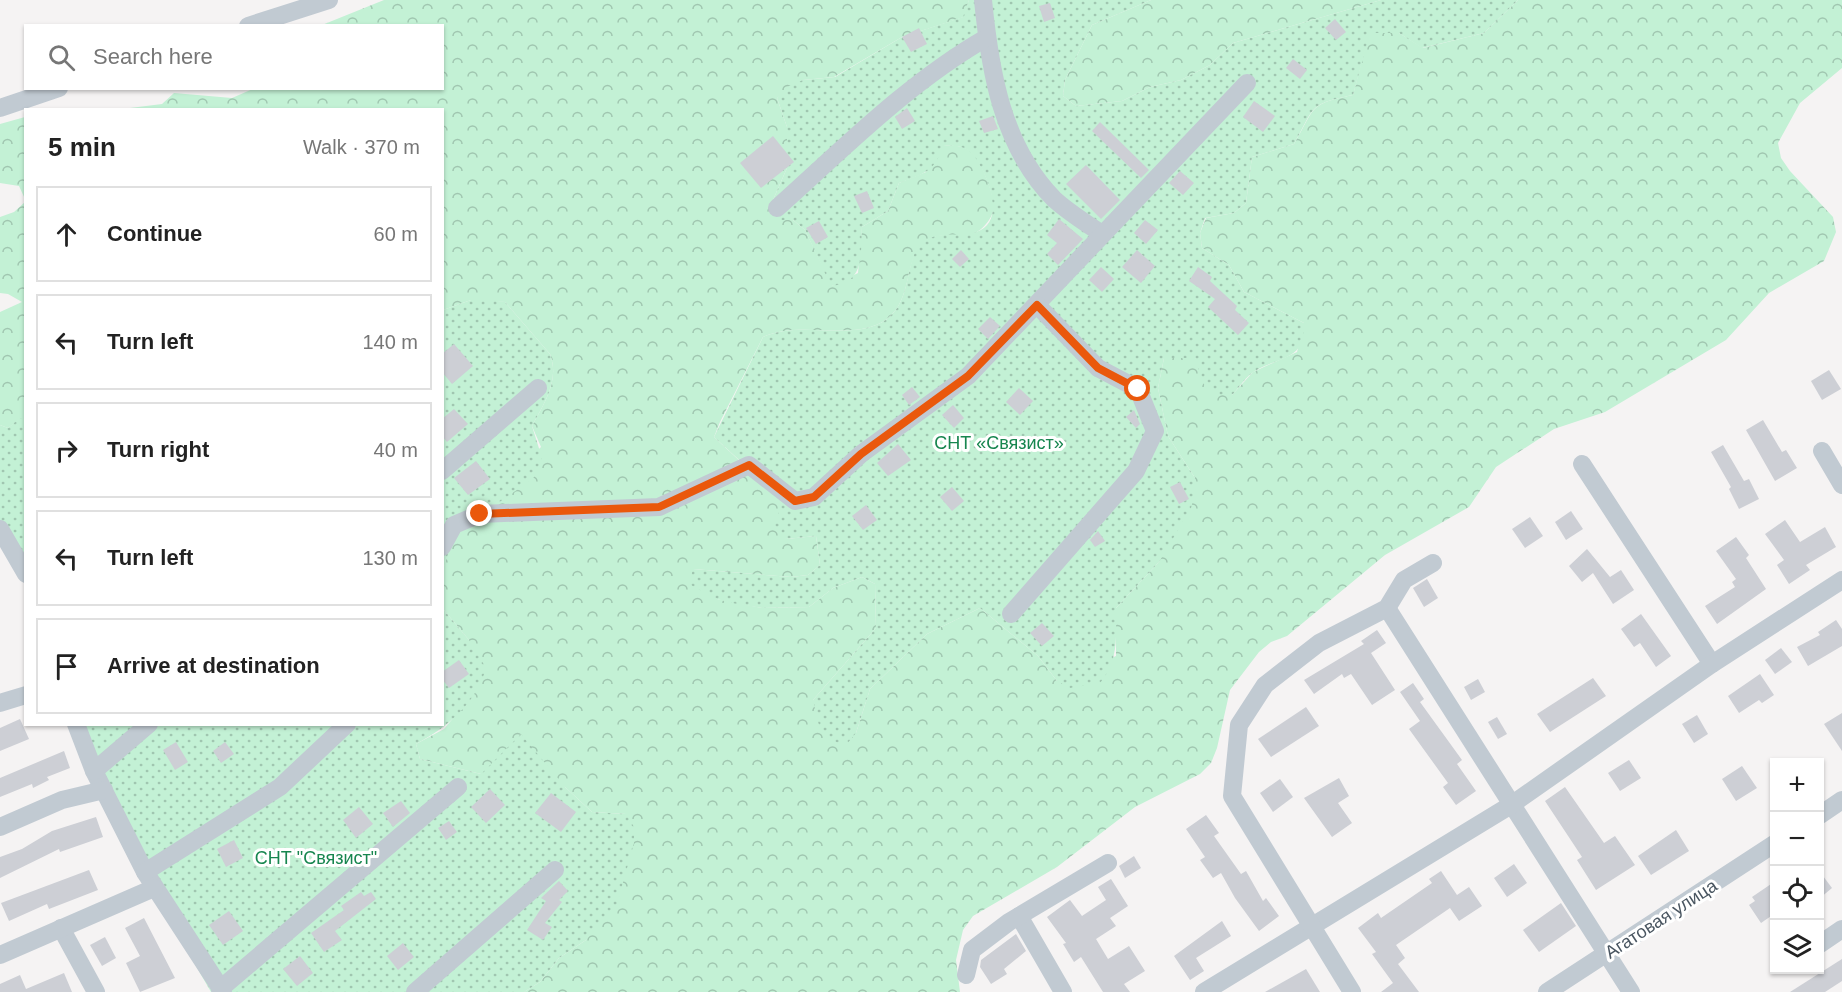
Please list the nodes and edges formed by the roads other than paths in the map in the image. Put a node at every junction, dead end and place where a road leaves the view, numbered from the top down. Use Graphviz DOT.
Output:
graph roads {
  1 [pos="329,0"];
  2 [pos="983,0"];
  3 [pos="254,24"];
  4 [pos="986,38"];
  5 [pos="1247,83"];
  6 [pos="53,90"];
  7 [pos="0,108"];
  8 [pos="777,208"];
  9 [pos="1102,234"];
  10 [pos="1037,305"];
  11 [pos="538,388"];
  12 [pos="1822,451"];
  13 [pos="1582,464"];
  14 [pos="444,469"];
  15 [pos="1842,485"];
  16 [pos="0,529"];
  17 [pos="444,543"];
  18 [pos="1433,563"];
  19 [pos="24,571"];
  20 [pos="1842,580"];
  21 [pos="1387,608"];
  22 [pos="1011,614"];
  23 [pos="1712,664"];
  24 [pos="24,696"];
  25 [pos="0,703"];
  26 [pos="77,726"];
  27 [pos="147,726"];
  28 [pos="345,726"];
  29 [pos="94,771"];
  30 [pos="458,787"];
  31 [pos="104,790"];
  32 [pos="1842,800"];
  33 [pos="1511,805"];
  34 [pos="1824,812"];
  35 [pos="0,827"];
  36 [pos="1770,847"];
  37 [pos="1108,863"];
  38 [pos="555,870"];
  39 [pos="145,872"];
  40 [pos="154,888"];
  41 [pos="1019,915"];
  42 [pos="1310,927"];
  43 [pos="61,928"];
  44 [pos="1842,929"];
  45 [pos="1824,941"];
  46 [pos="0,955"];
  47 [pos="1607,955"];
  48 [pos="966,975"];
  49 [pos="222,991"];
  50 [pos="96,992"];
  51 [pos="415,992"];
  52 [pos="1063,992"];
  53 [pos="1204,992"];
  54 [pos="1352,992"];
  55 [pos="1547,992"];
  56 [pos="1631,992"];
  1 -- 3 [label="street"];
  2 -- 4 [label="street"];
  4 -- 8 [label="street"];
  4 -- 9 [label="street"];
  5 -- 9 [label="street"];
  6 -- 7 [label="street"];
  9 -- 10 [label="street"];
  10 -- 17 [label="street"];
  10 -- 22 [label="street"];
  11 -- 14 [label="street"];
  12 -- 15 [label="street"];
  13 -- 23 [label="street"];
  16 -- 19 [label="street"];
  18 -- 21 [label="street"];
  20 -- 23 [label="street"];
  21 -- 33 [label="street"];
  21 -- 42 [label="street"];
  23 -- 33 [label="street"];
  24 -- 25 [label="street"];
  26 -- 29 [label="street"];
  27 -- 29 [label="street"];
  28 -- 39 [label="street"];
  29 -- 31 [label="street"];
  30 -- 49 [label="street"];
  31 -- 35 [label="street"];
  31 -- 39 [label="street"];
  32 -- 34 [label="street"];
  33 -- 42 [label="street"];
  33 -- 47 [label="street"];
  36 -- 47 [label="street, Агатовая улица"];
  37 -- 41 [label="street"];
  38 -- 51 [label="street"];
  39 -- 40 [label="street"];
  40 -- 43 [label="street"];
  40 -- 49 [label="street"];
  41 -- 48 [label="street"];
  41 -- 52 [label="street"];
  42 -- 53 [label="street"];
  42 -- 54 [label="street"];
  43 -- 46 [label="street"];
  43 -- 50 [label="street"];
  44 -- 45 [label="street"];
  47 -- 55 [label="street, Агатовая улица"];
  47 -- 56 [label="street"];
}
